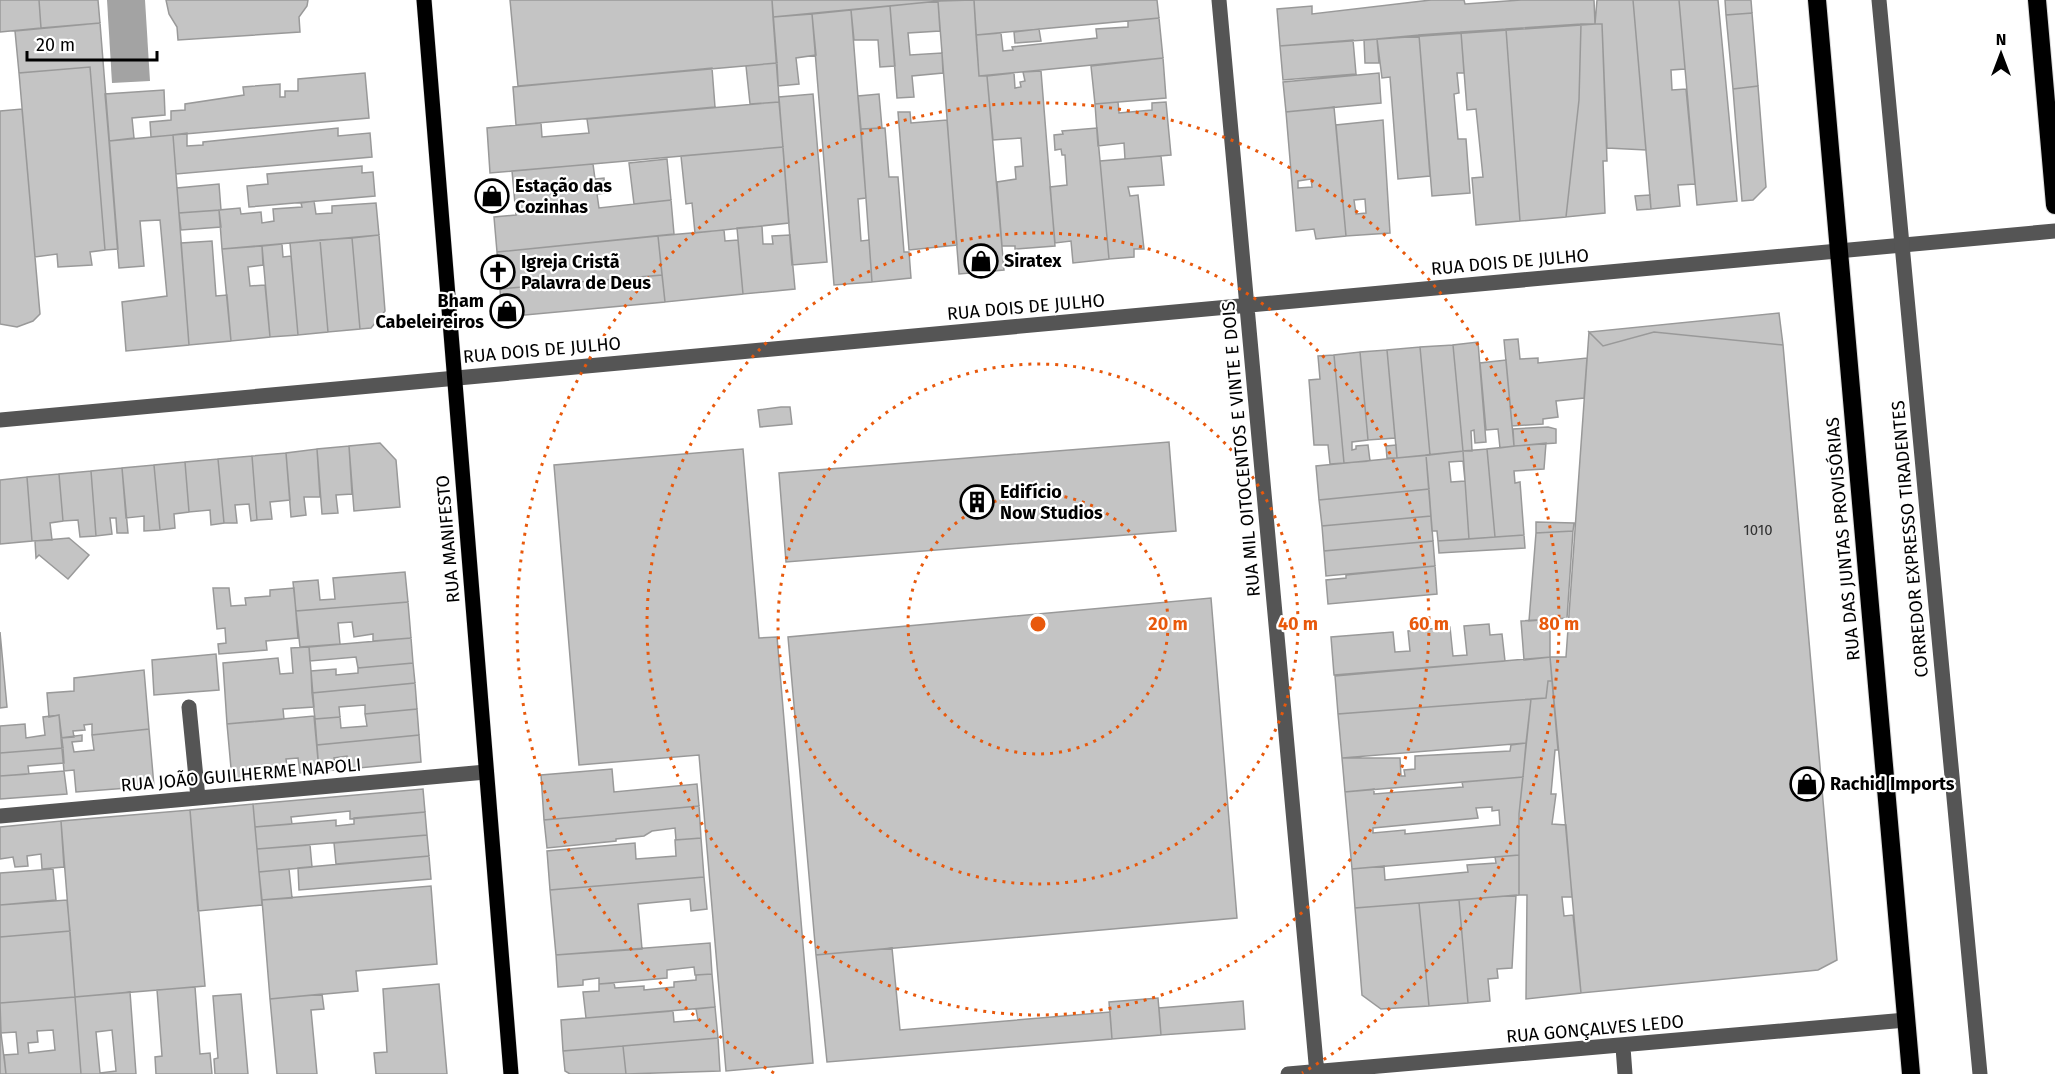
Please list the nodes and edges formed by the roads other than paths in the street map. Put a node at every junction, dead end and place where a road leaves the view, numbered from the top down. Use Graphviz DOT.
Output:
graph roads {
  1 [pos="424,0"];
  2 [pos="1219,0"];
  3 [pos="1816,0"];
  4 [pos="1879,0"];
  5 [pos="2037,0"];
  6 [pos="2055,205"];
  7 [pos="2055,231"];
  8 [pos="1837,250"];
  9 [pos="1247,306"];
  10 [pos="454,377"];
  11 [pos="0,420"];
  12 [pos="189,707"];
  13 [pos="486,772"];
  14 [pos="198,798"];
  15 [pos="0,816"];
  16 [pos="1906,1020"];
  17 [pos="1623,1047"];
  18 [pos="1316,1073"];
  19 [pos="511,1074"];
  20 [pos="1288,1074"];
  21 [pos="1625,1074"];
  22 [pos="1911,1074"];
  23 [pos="1980,1074"];
  1 -- 10 [label="main road, RUA MANIFESTO"];
  2 -- 9 [label="street, RUA MIL OITOCENTOS E VINTE E DOIS"];
  3 -- 8 [label="highway, RUA DAS JUNTAS PROVISÓRIAS"];
  4 -- 23 [label="street, CORREDOR EXPRESSO TIRADENTES, bridge"];
  5 -- 6 [label="highway"];
  7 -- 8 [label="street, RUA DOIS DE JULHO"];
  8 -- 9 [label="street, RUA DOIS DE JULHO"];
  8 -- 16 [label="highway, RUA DAS JUNTAS PROVISÓRIAS"];
  9 -- 10 [label="street, RUA DOIS DE JULHO"];
  9 -- 18 [label="street, RUA MIL OITOCENTOS E VINTE E DOIS"];
  10 -- 11 [label="street, RUA DOIS DE JULHO"];
  10 -- 13 [label="main road, RUA MANIFESTO"];
  12 -- 14 [label="street"];
  13 -- 14 [label="street, RUA JOÃO GUILHERME NAPOLI"];
  13 -- 19 [label="main road, RUA MANIFESTO"];
  14 -- 15 [label="street, RUA JOÃO GUILHERME NAPOLI"];
  16 -- 17 [label="street, RUA GONÇALVES LEDO"];
  16 -- 22 [label="highway, RUA DAS JUNTAS PROVISÓRIAS"];
  17 -- 18 [label="street, RUA GONÇALVES LEDO"];
  17 -- 21 [label="street"];
  18 -- 20 [label="street, RUA GONÇALVES LEDO"];
}
